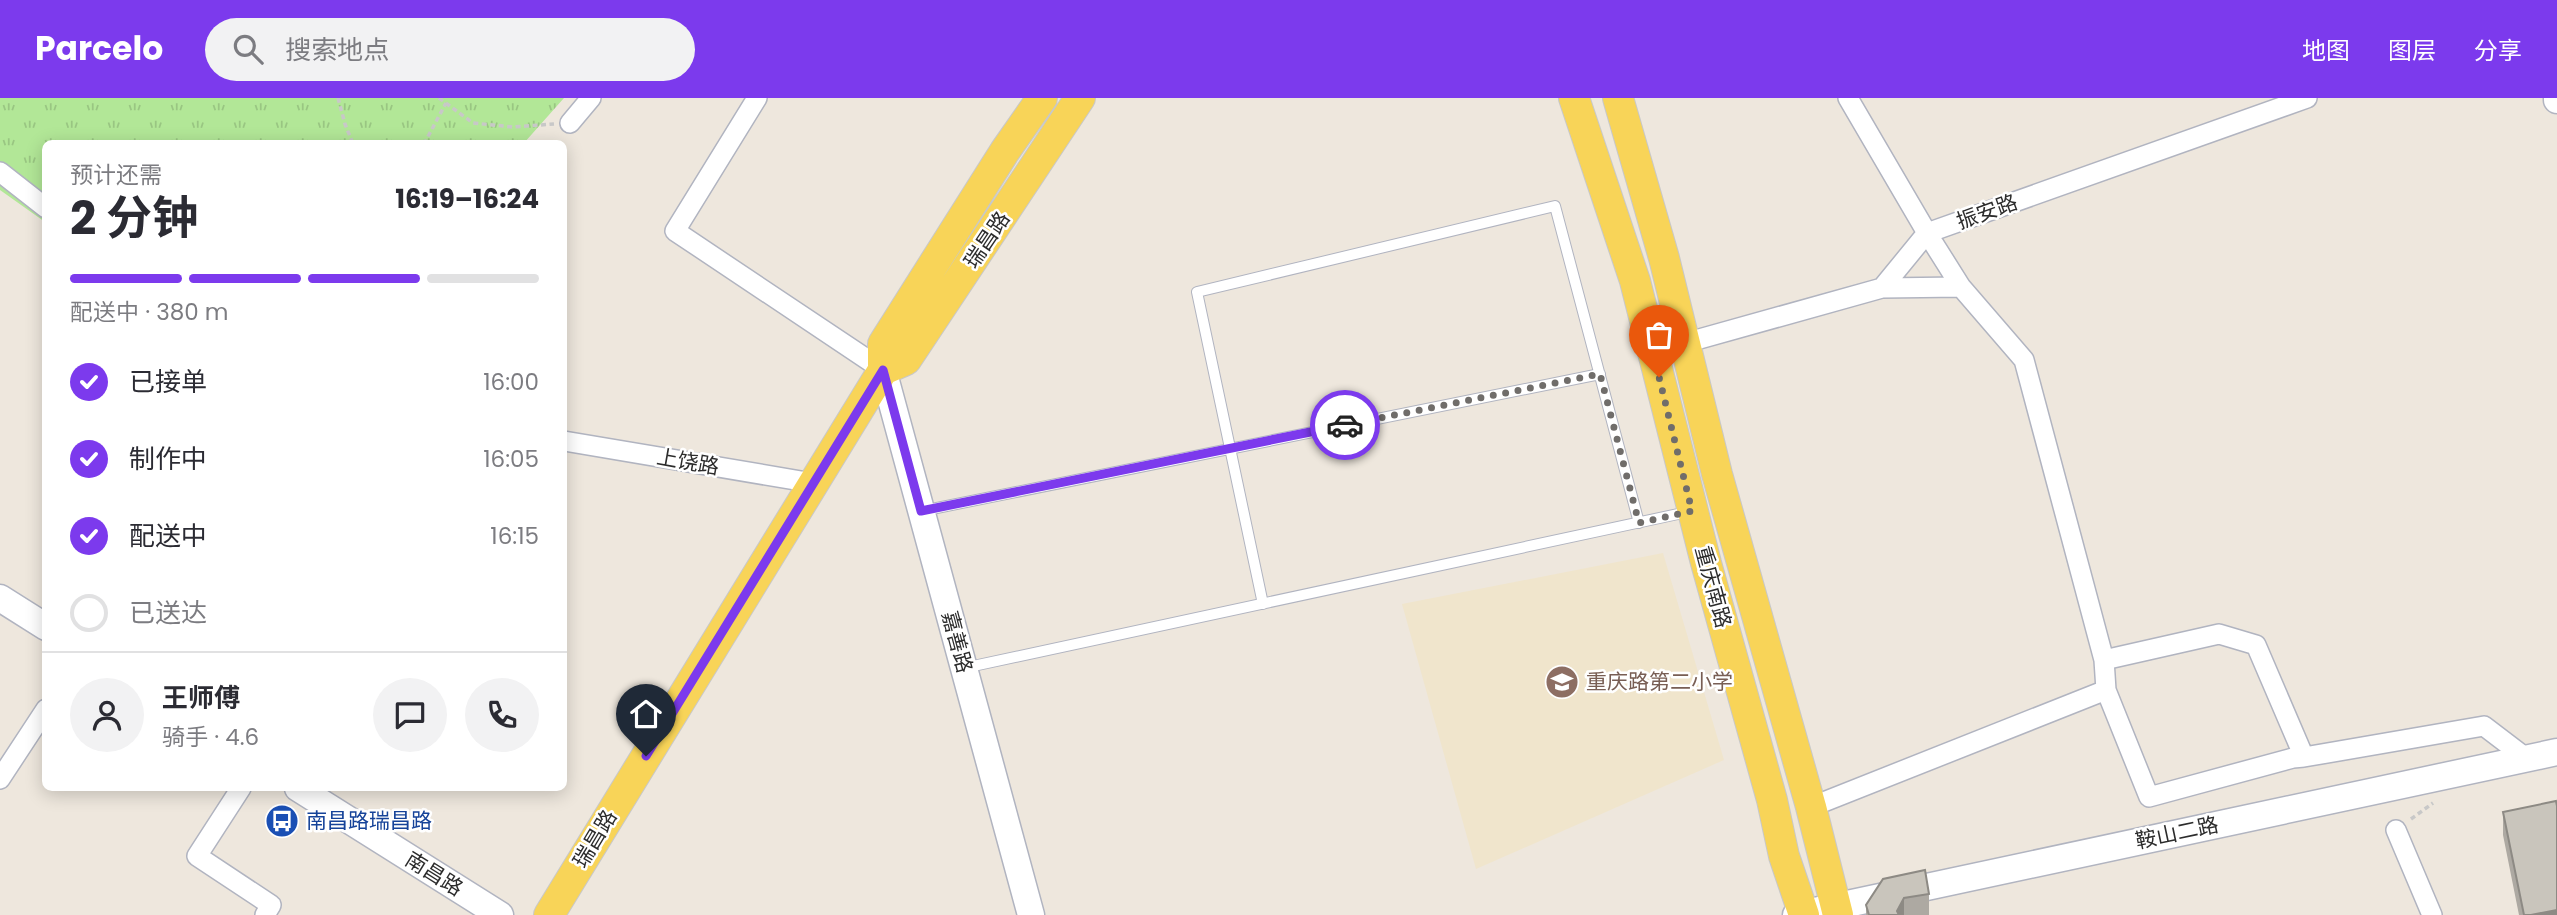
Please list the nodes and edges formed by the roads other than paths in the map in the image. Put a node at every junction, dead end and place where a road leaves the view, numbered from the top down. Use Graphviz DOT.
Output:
graph roads {
  1 [pos="591,98"];
  2 [pos="757,98"];
  3 [pos="1042,98"];
  4 [pos="1080,98"];
  5 [pos="1574,98"];
  6 [pos="1618,98"];
  7 [pos="1848,98"];
  8 [pos="2307,98"];
  9 [pos="570,123"];
  10 [pos="0,172"];
  11 [pos="42,205"];
  12 [pos="1927,233"];
  13 [pos="1961,286"];
  14 [pos="1882,288"];
  15 [pos="1685,343"];
  16 [pos="883,370"];
  17 [pos="1600,374"];
  18 [pos="567,442"];
  19 [pos="1230,449"];
  20 [pos="813,483"];
  21 [pos="921,511"];
  22 [pos="1692,511"];
  23 [pos="1639,523"];
  24 [pos="0,598"];
  25 [pos="1263,604"];
  26 [pos="42,624"];
  27 [pos="2104,660"];
  28 [pos="964,668"];
  29 [pos="2106,690"];
  30 [pos="42,715"];
  31 [pos="2557,752"];
  32 [pos="2304,757"];
  33 [pos="2526,758"];
  34 [pos="0,779"];
  35 [pos="239,791"];
  36 [pos="303,791"];
  37 [pos="1811,807"];
  38 [pos="2396,830"];
  39 [pos="1837,911"];
  40 [pos="265,915"];
  41 [pos="500,915"];
  42 [pos="549,915"];
  43 [pos="1031,915"];
  44 [pos="1801,915"];
  45 [pos="2432,915"];
  1 -- 9 [label="street"];
  2 -- 16 [label="street"];
  3 -- 16 [label="main road, 瑞昌路"];
  4 -- 16 [label="main road, 瑞昌路"];
  5 -- 22 [label="main road, 重庆南路"];
  6 -- 15 [label="main road, 重庆南路"];
  7 -- 12 [label="street"];
  8 -- 12 [label="street, 振安路"];
  10 -- 11 [label="street"];
  12 -- 13 [label="street"];
  12 -- 14 [label="street"];
  13 -- 14 [label="street"];
  13 -- 27 [label="street"];
  14 -- 15 [label="street"];
  15 -- 37 [label="main road, 重庆南路"];
  16 -- 20 [label="main road, 瑞昌路"];
  16 -- 21 [label="street, 嘉善路"];
  17 -- 19 [label="lane"];
  17 -- 19 [label="lane"];
  17 -- 23 [label="lane"];
  18 -- 20 [label="street, 上饶路"];
  19 -- 21 [label="lane"];
  19 -- 25 [label="lane"];
  20 -- 42 [label="main road, 瑞昌路"];
  21 -- 28 [label="street, 嘉善路"];
  22 -- 23 [label="lane"];
  22 -- 44 [label="main road, 重庆南路"];
  23 -- 25 [label="lane"];
  24 -- 26 [label="street"];
  25 -- 28 [label="lane"];
  27 -- 29 [label="street"];
  27 -- 32 [label="street"];
  28 -- 43 [label="street, 嘉善路"];
  29 -- 32 [label="street"];
  29 -- 37 [label="street"];
  30 -- 34 [label="street"];
  31 -- 33 [label="street, 鞍山二路"];
  32 -- 33 [label="street"];
  33 -- 39 [label="street, 鞍山二路"];
  35 -- 40 [label="street"];
  36 -- 41 [label="street, 南昌路"];
  37 -- 39 [label="main road, 重庆南路"];
  38 -- 45 [label="street"];
  39 -- 44 [label="street, 鞍山二路"];
}
